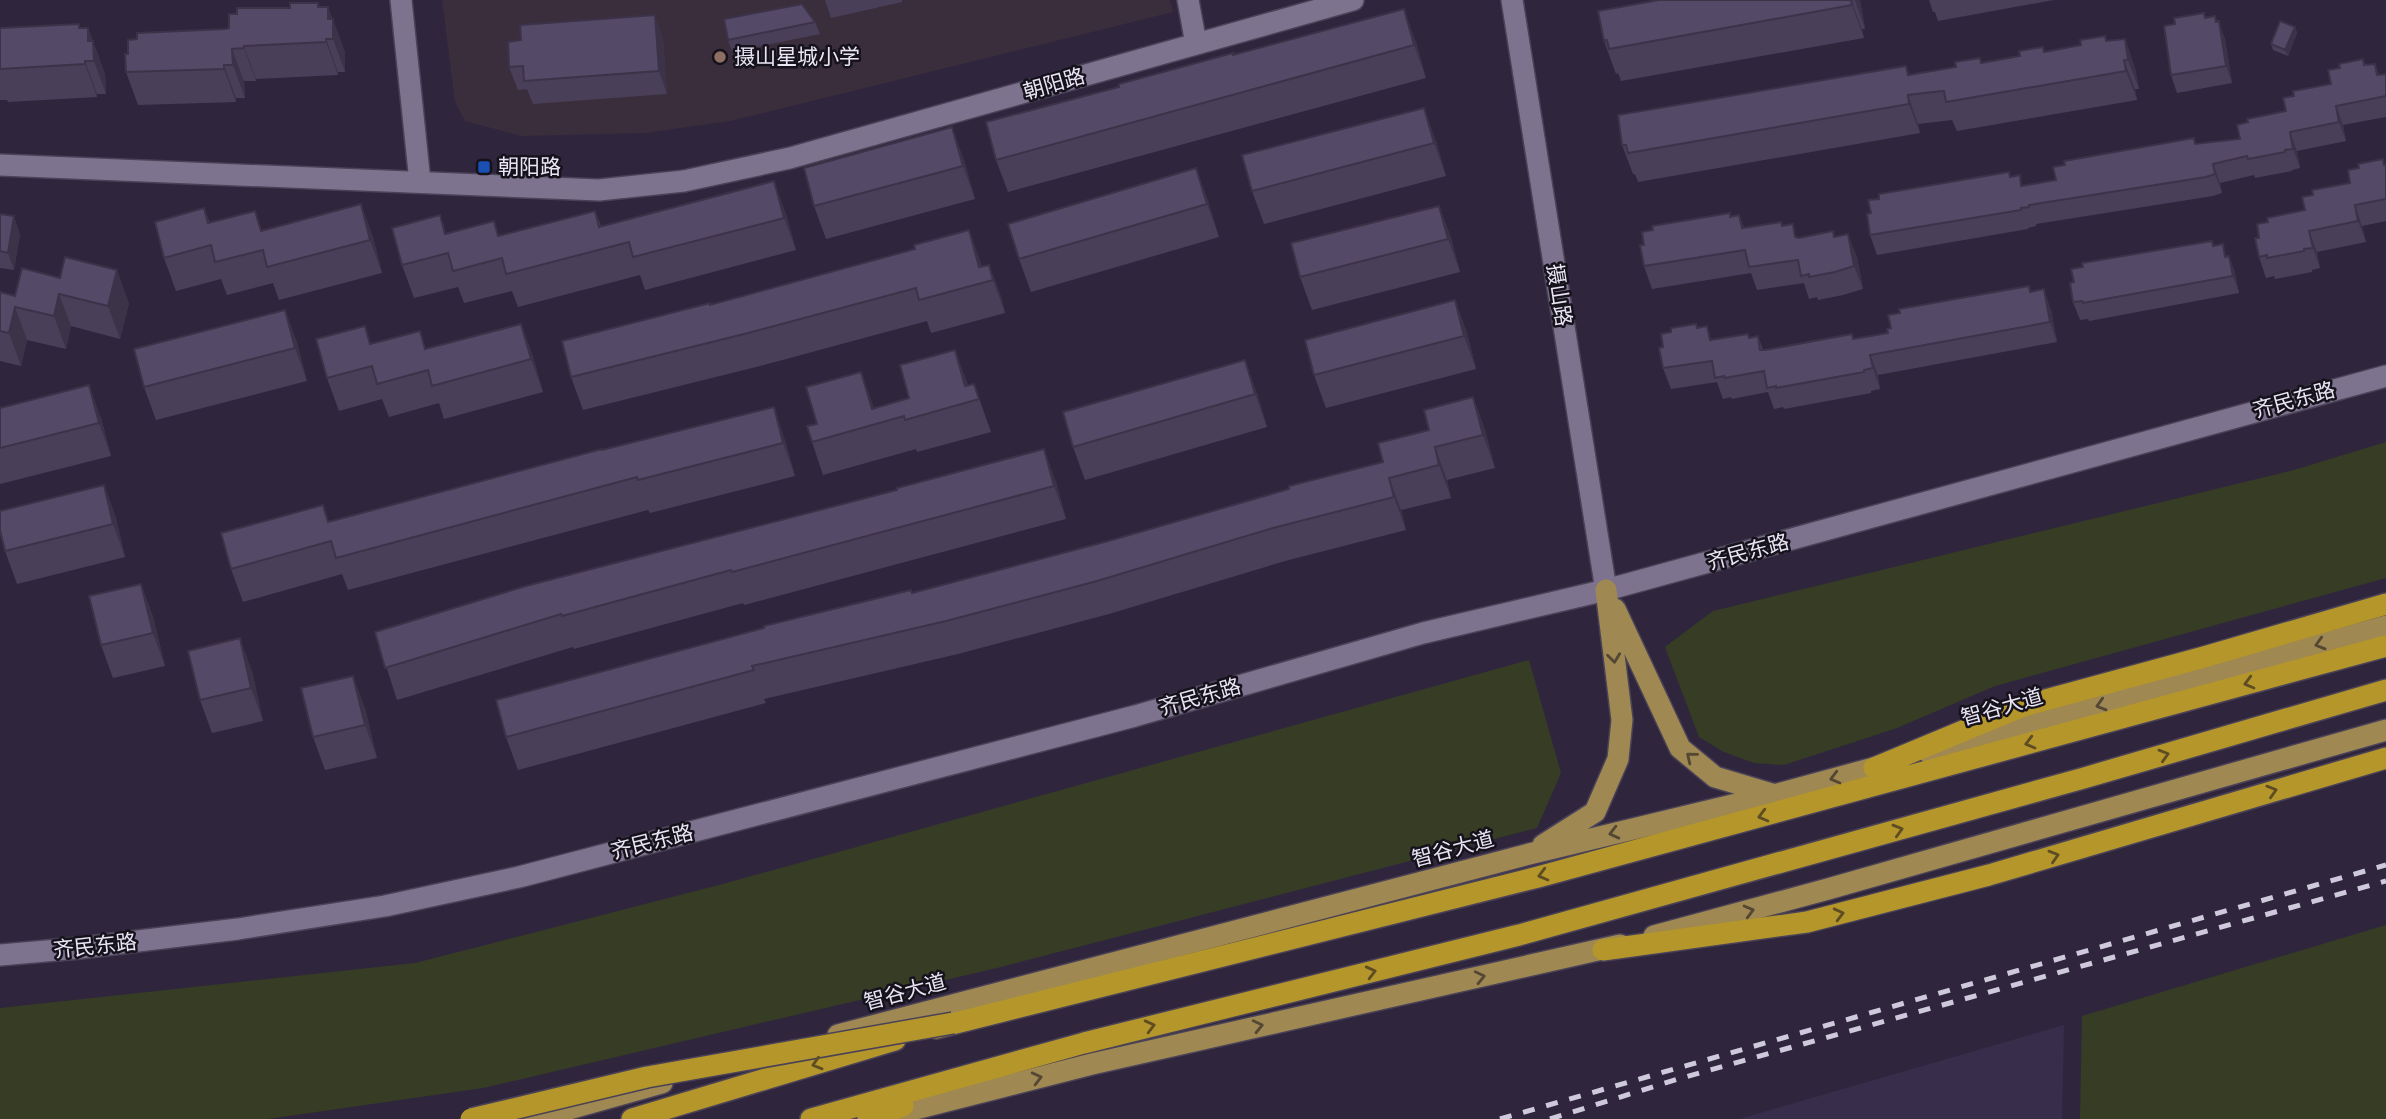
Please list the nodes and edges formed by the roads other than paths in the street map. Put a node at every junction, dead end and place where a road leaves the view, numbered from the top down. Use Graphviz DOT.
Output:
graph roads {
  1 [pos="401,0"];
  2 [pos="1188,0"];
  3 [pos="1353,0"];
  4 [pos="1512,0"];
  5 [pos="1196,44"];
  6 [pos="0,165"];
  7 [pos="420,182"];
  8 [pos="2386,376"];
  9 [pos="1606,590"];
  10 [pos="2386,604"];
  11 [pos="2386,625"];
  12 [pos="2386,646"];
  13 [pos="2386,690"];
  14 [pos="2386,730"];
  15 [pos="2386,758"];
  16 [pos="1874,768"];
  17 [pos="1774,795"];
  18 [pos="1529,854"];
  19 [pos="1602,950"];
  20 [pos="0,955"];
  21 [pos="953,1023"];
  22 [pos="1084,1043"];
  23 [pos="471,1119"];
  24 [pos="533,1119"];
  25 [pos="632,1119"];
  26 [pos="811,1119"];
  27 [pos="868,1119"];
  28 [pos="876,1119"];
  1 -- 7 [label="street"];
  2 -- 5 [label="street"];
  3 -- 5 [label="street, 朝阳路"];
  4 -- 9 [label="street, 摄山路"];
  5 -- 7 [label="street, 朝阳路"];
  6 -- 7 [label="street, 朝阳路"];
  8 -- 9 [label="street, 齐民东路"];
  17 -- 9 [label="main road, one-way"];
  9 -- 18 [label="main road, one-way"];
  9 -- 20 [label="street, 齐民东路"];
  10 -- 16 [label="highway"];
  11 -- 16 [label="main road, 智谷大道, one-way"];
  12 -- 21 [label="highway, 智谷大道, one-way"];
  22 -- 13 [label="highway, one-way"];
  19 -- 14 [label="main road, one-way"];
  19 -- 15 [label="highway, one-way"];
  16 -- 17 [label="main road, 智谷大道, one-way"];
  17 -- 18 [label="main road, 智谷大道, one-way"];
  18 -- 24 [label="main road, 智谷大道"];
  28 -- 19 [label="main road, one-way"];
  21 -- 23 [label="highway, bridge"];
  21 -- 25 [label="highway, 智谷大道, one-way, bridge"];
  22 -- 26 [label="highway"];
  22 -- 27 [label="highway"];
}
